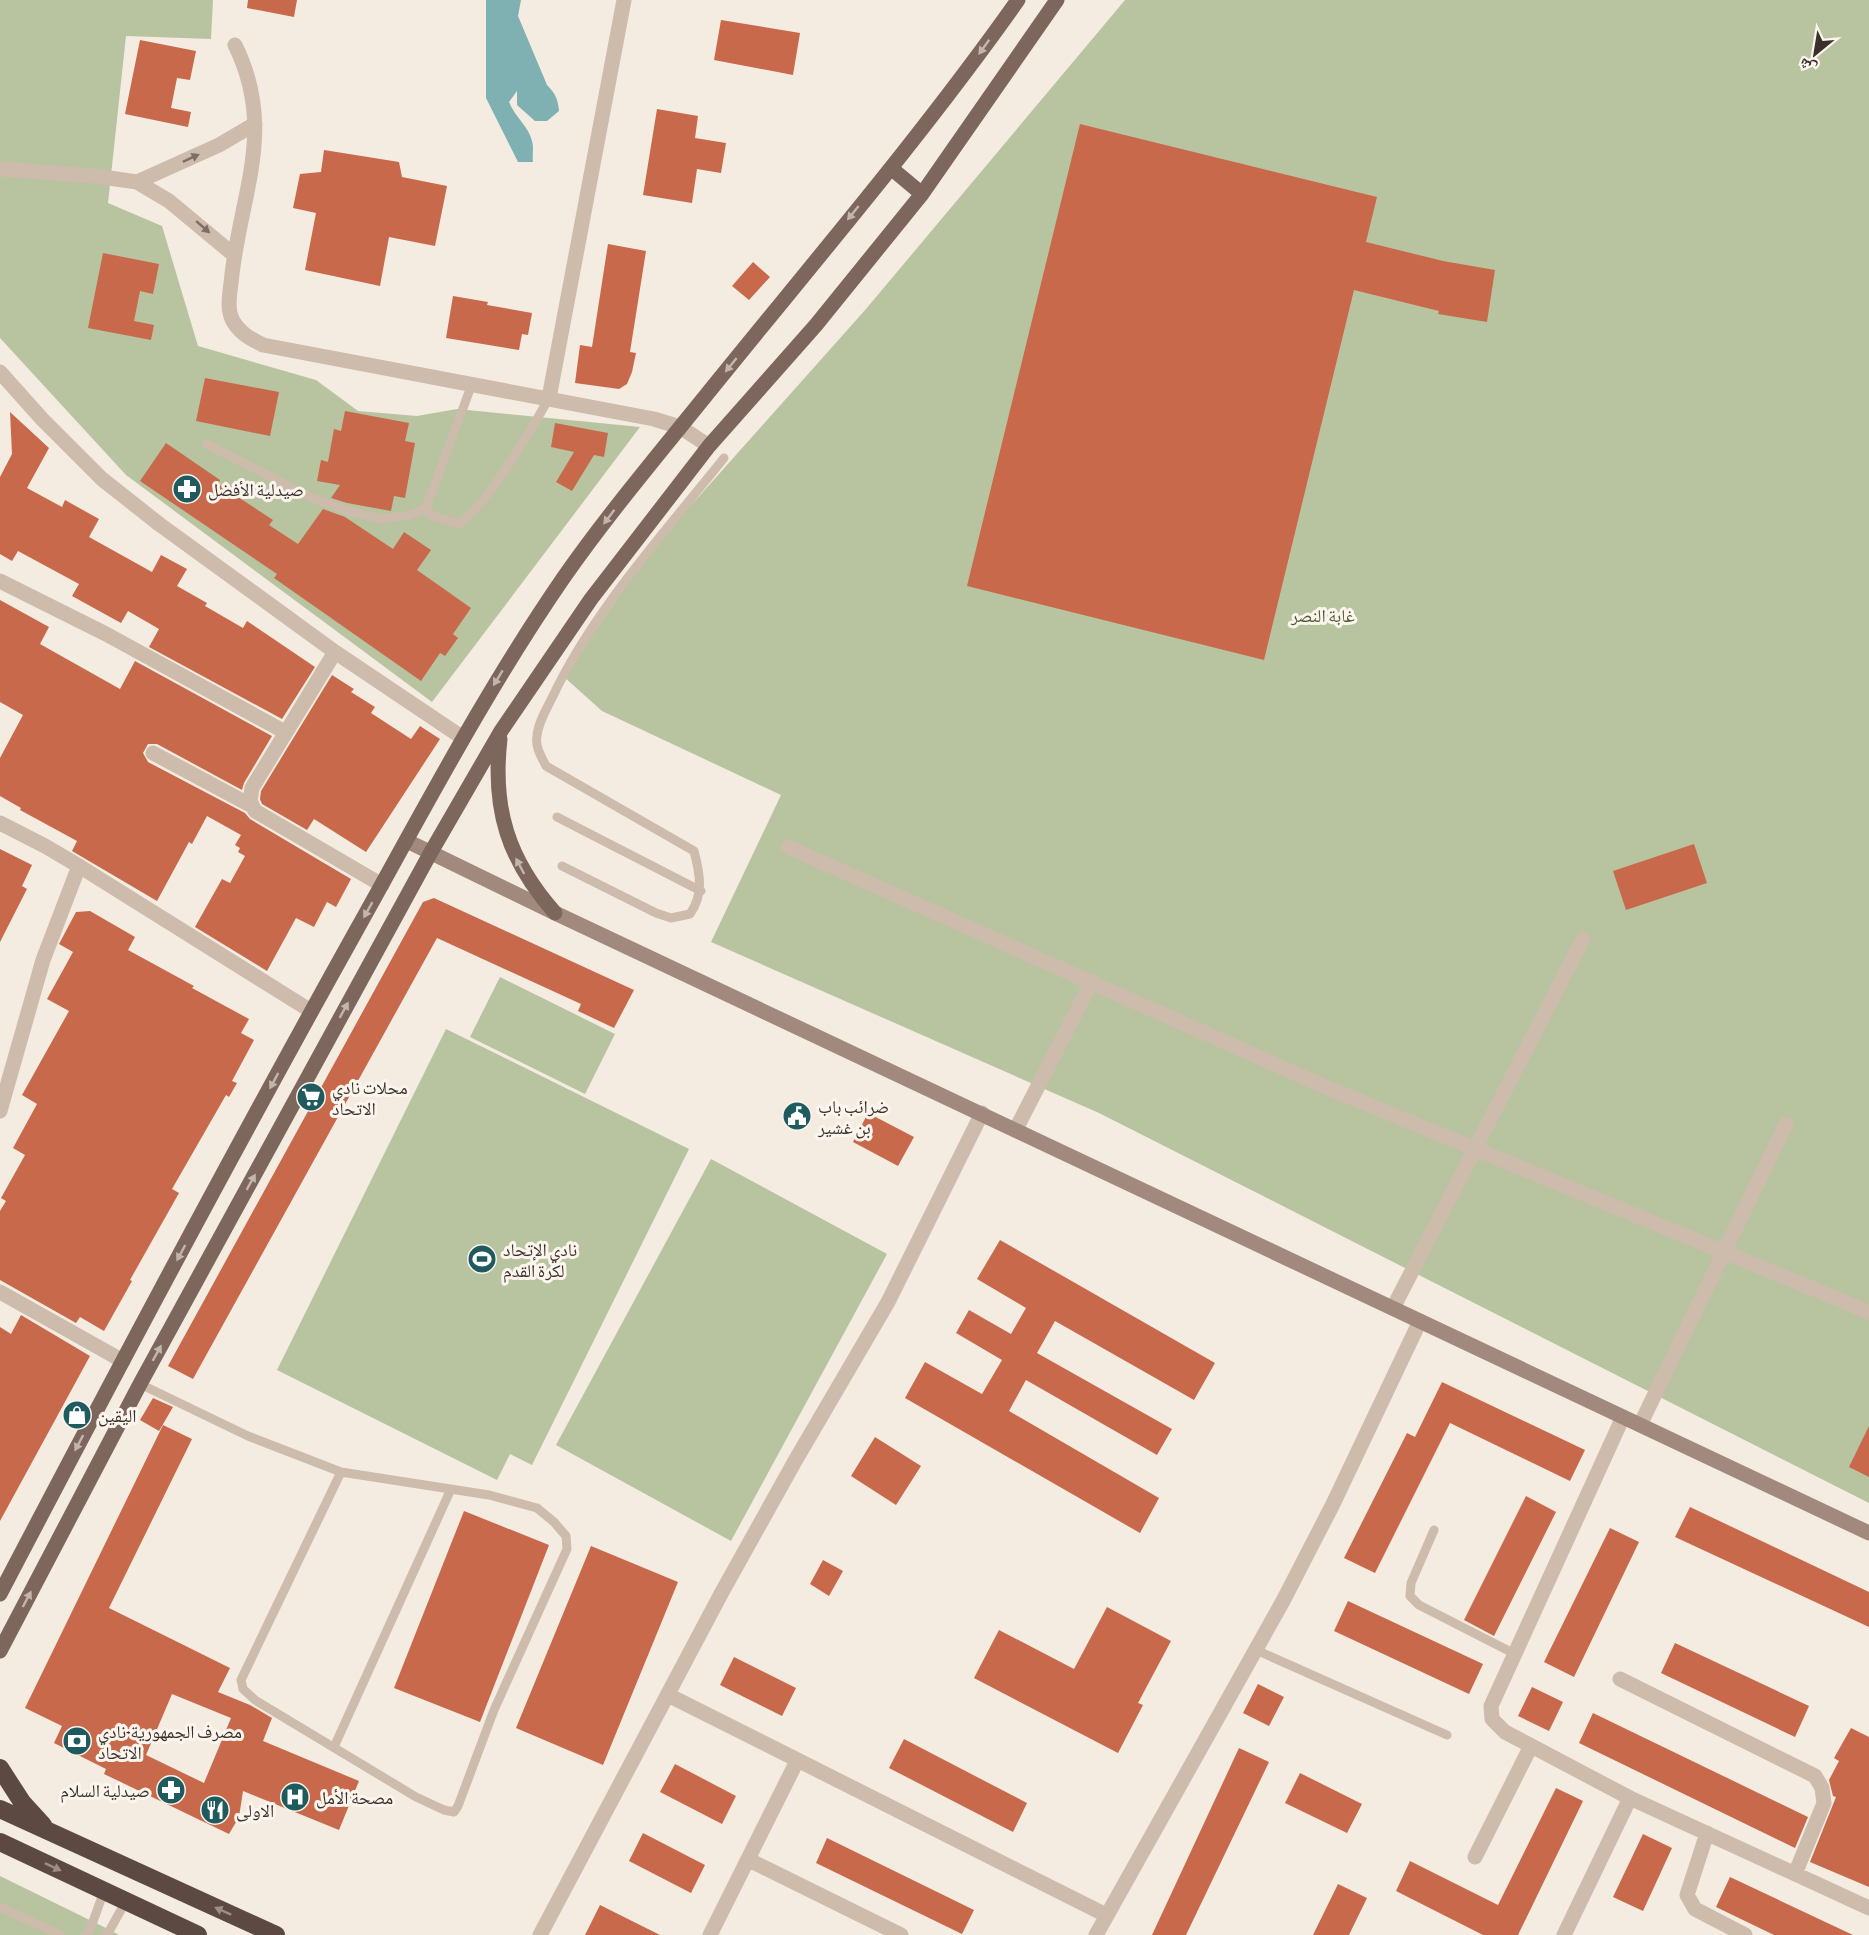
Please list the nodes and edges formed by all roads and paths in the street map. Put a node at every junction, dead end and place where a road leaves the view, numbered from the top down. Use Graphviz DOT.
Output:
graph roads {
  1 [pos="624,0"];
  2 [pos="1018,0"];
  3 [pos="1056,0"];
  4 [pos="235,45"];
  5 [pos="255,123"];
  6 [pos="891,168"];
  7 [pos="0,169"];
  8 [pos="137,182"];
  9 [pos="922,194"];
  10 [pos="234,255"];
  11 [pos="0,372"];
  12 [pos="472,384"];
  13 [pos="549,398"];
  14 [pos="680,427"];
  15 [pos="207,444"];
  16 [pos="709,446"];
  17 [pos="724,458"];
  18 [pos="426,508"];
  19 [pos="0,581"];
  20 [pos="335,652"];
  21 [pos="501,731"];
  22 [pos="285,732"];
  23 [pos="463,738"];
  24 [pos="153,753"];
  25 [pos="252,806"];
  26 [pos="557,818"];
  27 [pos="0,823"];
  28 [pos="406,841"];
  29 [pos="788,847"];
  30 [pos="431,852"];
  31 [pos="79,866"];
  32 [pos="562,866"];
  33 [pos="382,885"];
  34 [pos="700,891"];
  35 [pos="555,913"];
  36 [pos="1583,939"];
  37 [pos="1092,981"];
  38 [pos="311,1011"];
  39 [pos="0,1111"];
  40 [pos="982,1113"];
  41 [pos="1786,1124"];
  42 [pos="1016,1129"];
  43 [pos="1474,1148"];
  44 [pos="1724,1251"];
  45 [pos="0,1292"];
  46 [pos="1393,1308"];
  47 [pos="1869,1312"];
  48 [pos="1420,1321"];
  49 [pos="123,1361"];
  50 [pos="140,1384"];
  51 [pos="1623,1418"];
  52 [pos="1640,1425"];
  53 [pos="341,1472"];
  54 [pos="451,1489"];
  55 [pos="1434,1530"];
  56 [pos="1869,1533"];
  57 [pos="0,1594"];
  58 [pos="1256,1650"];
  59 [pos="0,1651"];
  60 [pos="1515,1654"];
  61 [pos="1620,1679"];
  62 [pos="668,1695"];
  63 [pos="1447,1735"];
  64 [pos="1531,1746"];
  65 [pos="334,1747"];
  66 [pos="797,1761"];
  67 [pos="0,1768"];
  68 [pos="1630,1798"];
  69 [pos="0,1809"];
  70 [pos="1707,1833"];
  71 [pos="53,1835"];
  72 [pos="2,1844"];
  73 [pos="1476,1857"];
  74 [pos="749,1860"];
  75 [pos="1795,1874"];
  76 [pos="104,1891"];
  77 [pos="126,1901"];
  78 [pos="0,1907"];
  79 [pos="1869,1908"];
  80 [pos="1106,1915"];
  81 [pos="60,1935"];
  82 [pos="85,1935"];
  83 [pos="107,1935"];
  84 [pos="198,1935"];
  85 [pos="276,1935"];
  86 [pos="540,1935"];
  87 [pos="710,1935"];
  88 [pos="901,1935"];
  89 [pos="1096,1935"];
  90 [pos="1564,1935"];
  91 [pos="1745,1935"];
  1 -- 13 [label="street"];
  2 -- 6 [label="main road, one-way"];
  3 -- 9 [label="main road"];
  4 -- 5 [label="street"];
  8 -- 5 [label="street, one-way"];
  5 -- 10 [label="street"];
  6 -- 9 [label="main road"];
  6 -- 14 [label="main road, one-way"];
  7 -- 8 [label="street"];
  8 -- 10 [label="street, one-way"];
  9 -- 16 [label="main road"];
  10 -- 12 [label="street"];
  11 -- 20 [label="street"];
  12 -- 13 [label="street"];
  12 -- 18 [label="lane"];
  13 -- 14 [label="street"];
  13 -- 18 [label="lane"];
  14 -- 16 [label="street"];
  14 -- 23 [label="main road, one-way"];
  15 -- 18 [label="lane"];
  16 -- 21 [label="main road"];
  17 -- 34 [label="lane"];
  19 -- 22 [label="street"];
  20 -- 22 [label="street"];
  20 -- 23 [label="street"];
  21 -- 30 [label="main road"];
  35 -- 21 [label="main road, one-way"];
  22 -- 25 [label="street"];
  23 -- 28 [label="main road"];
  24 -- 25 [label="street"];
  25 -- 33 [label="street"];
  26 -- 34 [label="lane"];
  27 -- 31 [label="street"];
  28 -- 30 [label="street"];
  28 -- 33 [label="main road"];
  29 -- 37 [label="street"];
  30 -- 35 [label="street"];
  50 -- 30 [label="main road, one-way"];
  31 -- 38 [label="street"];
  31 -- 39 [label="street"];
  32 -- 34 [label="lane"];
  33 -- 38 [label="main road, one-way"];
  35 -- 40 [label="street"];
  36 -- 43 [label="street"];
  37 -- 42 [label="street"];
  37 -- 43 [label="street"];
  38 -- 49 [label="main road, one-way"];
  40 -- 42 [label="street"];
  40 -- 62 [label="street"];
  41 -- 44 [label="street"];
  42 -- 46 [label="street"];
  43 -- 44 [label="street"];
  43 -- 46 [label="street"];
  44 -- 47 [label="street"];
  44 -- 52 [label="street"];
  45 -- 49 [label="street"];
  46 -- 48 [label="street"];
  48 -- 51 [label="street"];
  48 -- 58 [label="street"];
  49 -- 57 [label="main road, one-way"];
  50 -- 53 [label="lane"];
  59 -- 50 [label="main road, one-way"];
  51 -- 52 [label="street"];
  51 -- 60 [label="street"];
  52 -- 56 [label="street"];
  53 -- 54 [label="lane"];
  53 -- 65 [label="lane"];
  54 -- 65 [label="lane"];
  54 -- 65 [label="lane"];
  55 -- 60 [label="lane"];
  58 -- 63 [label="lane"];
  58 -- 80 [label="street"];
  60 -- 64 [label="street"];
  61 -- 75 [label="street"];
  62 -- 66 [label="street"];
  62 -- 86 [label="street"];
  64 -- 68 [label="street"];
  64 -- 73 [label="street"];
  66 -- 74 [label="street"];
  66 -- 80 [label="street"];
  67 -- 71 [label="highway"];
  68 -- 70 [label="street"];
  68 -- 90 [label="street"];
  69 -- 71 [label="highway"];
  70 -- 75 [label="street"];
  70 -- 91 [label="street"];
  85 -- 71 [label="highway, one-way"];
  72 -- 76 [label="highway, one-way"];
  74 -- 87 [label="street"];
  74 -- 88 [label="street"];
  75 -- 79 [label="street"];
  76 -- 77 [label="highway"];
  76 -- 82 [label="lane"];
  77 -- 83 [label="lane"];
  77 -- 84 [label="highway"];
  78 -- 81 [label="lane"];
  80 -- 89 [label="street"];
}
